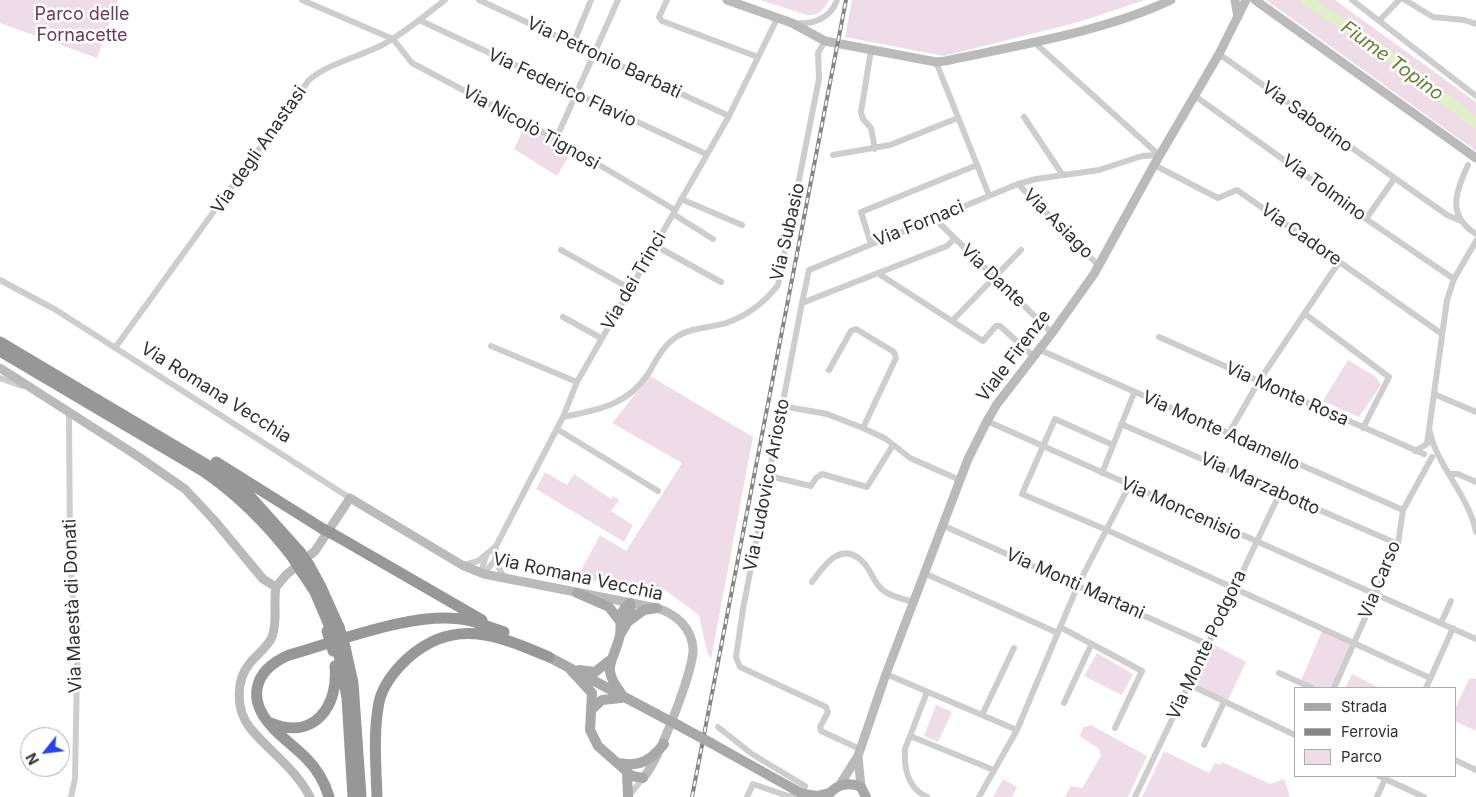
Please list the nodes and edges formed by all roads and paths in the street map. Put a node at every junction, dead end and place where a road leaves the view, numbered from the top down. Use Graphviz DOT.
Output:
graph roads {
  1 [pos="302,0"];
  2 [pos="445,0"];
  3 [pos="479,0"];
  4 [pos="591,0"];
  5 [pos="618,0"];
  6 [pos="666,0"];
  7 [pos="727,0"];
  8 [pos="837,0"];
  9 [pos="1171,0"];
  10 [pos="1235,0"];
  11 [pos="1246,0"];
  12 [pos="1255,0"];
  13 [pos="1352,0"];
  14 [pos="1399,0"];
  15 [pos="1405,0"];
  16 [pos="1238,17"];
  17 [pos="777,18"];
  18 [pos="419,20"];
  19 [pos="1379,21"];
  20 [pos="792,23"];
  21 [pos="1476,24"];
  22 [pos="393,40"];
  23 [pos="825,41"];
  24 [pos="1034,42"];
  25 [pos="574,44"];
  26 [pos="871,50"];
  27 [pos="595,54"];
  28 [pos="1219,54"];
  29 [pos="758,58"];
  30 [pos="936,62"];
  31 [pos="576,95"];
  32 [pos="1195,96"];
  33 [pos="1476,96"];
  34 [pos="729,116"];
  35 [pos="1024,117"];
  36 [pos="958,118"];
  37 [pos="556,139"];
  38 [pos="874,149"];
  39 [pos="1466,151"];
  40 [pos="706,154"];
  41 [pos="833,155"];
  42 [pos="1159,155"];
  43 [pos="1476,160"];
  44 [pos="977,165"];
  45 [pos="1154,165"];
  46 [pos="1468,165"];
  47 [pos="1062,174"];
  48 [pos="1394,179"];
  49 [pos="1018,184"];
  50 [pos="989,195"];
  51 [pos="681,199"];
  52 [pos="674,212"];
  53 [pos="934,218"];
  54 [pos="1366,219"];
  55 [pos="1462,221"];
  56 [pos="742,225"];
  57 [pos="1476,234"];
  58 [pos="713,239"];
  59 [pos="954,239"];
  60 [pos="1476,240"];
  61 [pos="871,244"];
  62 [pos="654,245"];
  63 [pos="561,250"];
  64 [pos="1021,250"];
  65 [pos="1339,262"];
  66 [pos="1098,265"];
  67 [pos="879,274"];
  68 [pos="995,277"];
  69 [pos="1454,279"];
  70 [pos="0,280"];
  71 [pos="721,282"];
  72 [pos="629,288"];
  73 [pos="802,303"];
  74 [pos="1305,314"];
  75 [pos="563,317"];
  76 [pos="952,321"];
  77 [pos="1052,333"];
  78 [pos="1442,334"];
  79 [pos="1159,336"];
  80 [pos="601,338"];
  81 [pos="0,342"];
  82 [pos="491,346"];
  83 [pos="115,348"];
  84 [pos="0,352"];
  85 [pos="1037,354"];
  86 [pos="0,368"];
  87 [pos="829,370"];
  88 [pos="0,378"];
  89 [pos="1259,381"];
  90 [pos="577,382"];
  91 [pos="39,393"];
  92 [pos="1134,393"];
  93 [pos="1434,394"];
  94 [pos="782,406"];
  95 [pos="1476,412"];
  96 [pos="69,414"];
  97 [pos="563,417"];
  98 [pos="987,422"];
  99 [pos="1122,424"];
  100 [pos="862,428"];
  101 [pos="1363,428"];
  102 [pos="557,429"];
  103 [pos="1228,435"];
  104 [pos="163,437"];
  105 [pos="893,445"];
  106 [pos="1113,445"];
  107 [pos="1042,446"];
  108 [pos="1429,451"];
  109 [pos="1102,473"];
  110 [pos="1450,474"];
  111 [pos="769,476"];
  112 [pos="960,480"];
  113 [pos="1476,482"];
  114 [pos="1129,486"];
  115 [pos="658,491"];
  116 [pos="1280,493"];
  117 [pos="350,498"];
  118 [pos="1403,510"];
  119 [pos="942,525"];
  120 [pos="1107,530"];
  121 [pos="1476,532"];
  122 [pos="1255,542"];
  123 [pos="1398,544"];
  124 [pos="496,546"];
  125 [pos="296,556"];
  126 [pos="486,556"];
  127 [pos="495,560"];
  128 [pos="462,565"];
  129 [pos="924,573"];
  130 [pos="484,574"];
  131 [pos="513,581"];
  132 [pos="812,582"];
  133 [pos="1078,585"];
  134 [pos="276,587"];
  135 [pos="1233,588"];
  136 [pos="577,593"];
  137 [pos="1376,593"];
  138 [pos="1451,601"];
  139 [pos="913,602"];
  140 [pos="630,603"];
  141 [pos="657,608"];
  142 [pos="624,621"];
  143 [pos="1441,623"];
  144 [pos="1453,628"];
  145 [pos="1059,630"];
  146 [pos="504,632"];
  147 [pos="1476,639"];
  148 [pos="1354,643"];
  149 [pos="1207,644"];
  150 [pos="1091,645"];
  151 [pos="1014,648"];
  152 [pos="339,649"];
  153 [pos="550,657"];
  154 [pos="609,661"];
  155 [pos="570,668"];
  156 [pos="1279,673"];
  157 [pos="886,674"];
  158 [pos="1430,678"];
  159 [pos="1188,684"];
  160 [pos="1310,687"];
  161 [pos="1334,687"];
  162 [pos="1426,687"];
  163 [pos="927,692"];
  164 [pos="625,698"];
  165 [pos="1224,702"];
  166 [pos="1064,703"];
  167 [pos="592,709"];
  168 [pos="982,715"];
  169 [pos="267,721"];
  170 [pos="718,727"];
  171 [pos="1115,728"];
  172 [pos="1017,730"];
  173 [pos="1294,735"];
  174 [pos="910,736"];
  175 [pos="664,744"];
  176 [pos="1204,745"];
  177 [pos="859,752"];
  178 [pos="1456,760"];
  179 [pos="628,768"];
  180 [pos="994,770"];
  181 [pos="1476,770"];
  182 [pos="1382,777"];
  183 [pos="643,778"];
  184 [pos="839,786"];
  185 [pos="861,787"];
  186 [pos="805,795"];
  187 [pos="828,795"];
  188 [pos="71,797"];
  189 [pos="310,797"];
  190 [pos="330,797"];
  191 [pos="352,797"];
  192 [pos="361,797"];
  193 [pos="377,797"];
  194 [pos="628,797"];
  195 [pos="747,797"];
  196 [pos="866,797"];
  197 [pos="927,797"];
  198 [pos="979,797"];
  199 [pos="1135,797"];
  200 [pos="1377,797"];
  201 [pos="1424,797"];
  1 -- 22 [label="street"];
  2 -- 18 [label="street, Via degli Anastasi"];
  3 -- 25 [label="street, Via Petronio Barbati"];
  4 -- 25 [label="street"];
  5 -- 27 [label="street"];
  6 -- 29 [label="street"];
  7 -- 17 [label="main road"];
  8 -- 20 [label="street"];
  9 -- 24 [label="main road"];
  10 -- 16 [label="main road"];
  11 -- 16 [label="main road, Viale Firenze"];
  12 -- 39 [label="main road"];
  13 -- 19 [label="street"];
  14 -- 19 [label="street"];
  15 -- 21 [label="street"];
  16 -- 28 [label="main road, Viale Firenze"];
  17 -- 20 [label="main road"];
  17 -- 29 [label="street, Via dei Trinci"];
  18 -- 22 [label="street, Via degli Anastasi"];
  18 -- 31 [label="street, Via Federico Flavio"];
  19 -- 33 [label="street"];
  20 -- 23 [label="main road"];
  22 -- 37 [label="street, Via Nicolò Tignosi"];
  22 -- 83 [label="street, Via degli Anastasi"];
  23 -- 26 [label="main road"];
  23 -- 97 [label="street, Via Subasio"];
  24 -- 30 [label="main road"];
  24 -- 42 [label="street"];
  25 -- 27 [label="street, Via Petronio Barbati"];
  26 -- 30 [label="main road"];
  26 -- 38 [label="street"];
  27 -- 31 [label="street"];
  27 -- 34 [label="street, Via Petronio Barbati"];
  28 -- 32 [label="main road, Viale Firenze"];
  28 -- 48 [label="street, Via Sabotino"];
  29 -- 34 [label="street, Via dei Trinci"];
  30 -- 36 [label="street"];
  31 -- 37 [label="street"];
  31 -- 40 [label="street, Via Federico Flavio"];
  32 -- 42 [label="main road, Viale Firenze"];
  32 -- 54 [label="street, Via Tolmino"];
  34 -- 40 [label="street, Via dei Trinci"];
  35 -- 47 [label="street"];
  36 -- 38 [label="street"];
  36 -- 44 [label="street"];
  37 -- 52 [label="street, Via Nicolò Tignosi"];
  38 -- 41 [label="street"];
  39 -- 43 [label="main road"];
  39 -- 46 [label="street"];
  40 -- 51 [label="street, Via dei Trinci"];
  42 -- 45 [label="main road, Viale Firenze"];
  42 -- 47 [label="street, Via Fornaci"];
  43 -- 46 [label="street"];
  44 -- 50 [label="street"];
  44 -- 61 [label="street"];
  45 -- 65 [label="street, Via Cadore"];
  45 -- 66 [label="main road, Viale Firenze"];
  46 -- 55 [label="street"];
  47 -- 49 [label="street, Via Fornaci"];
  48 -- 54 [label="street"];
  48 -- 55 [label="street, Via Sabotino"];
  49 -- 50 [label="street, Via Fornaci"];
  49 -- 66 [label="street, Via Asiago"];
  50 -- 53 [label="street, Via Fornaci"];
  51 -- 52 [label="street, Via dei Trinci"];
  51 -- 56 [label="street"];
  52 -- 58 [label="street, Via Nicolò Tignosi"];
  52 -- 62 [label="street, Via dei Trinci"];
  53 -- 59 [label="street, Via Dante"];
  53 -- 61 [label="street, Via Fornaci"];
  54 -- 69 [label="street, Via Tolmino"];
  55 -- 57 [label="street, Via Sabotino"];
  59 -- 67 [label="street"];
  59 -- 68 [label="street, Via Dante"];
  60 -- 69 [label="street"];
  61 -- 73 [label="street, Via Fornaci"];
  62 -- 71 [label="street"];
  62 -- 72 [label="street, Via dei Trinci"];
  63 -- 72 [label="street"];
  64 -- 68 [label="street"];
  65 -- 74 [label="street"];
  65 -- 78 [label="street, Via Cadore"];
  66 -- 77 [label="main road, Viale Firenze"];
  67 -- 73 [label="street"];
  67 -- 76 [label="street"];
  68 -- 76 [label="street"];
  68 -- 77 [label="street, Via Dante"];
  69 -- 78 [label="street"];
  70 -- 83 [label="street, Via Romana Vecchia"];
  72 -- 80 [label="street, Via dei Trinci"];
  73 -- 94 [label="street, Via Ludovico Ariosto"];
  74 -- 89 [label="street"];
  74 -- 101 [label="street"];
  75 -- 80 [label="street"];
  76 -- 85 [label="street, Via Monte Adamello"];
  77 -- 85 [label="main road, Viale Firenze"];
  78 -- 93 [label="street"];
  79 -- 89 [label="street, Via Monte Rosa"];
  80 -- 90 [label="street, Via dei Trinci"];
  81 -- 104 [label="highway"];
  82 -- 90 [label="street"];
  83 -- 117 [label="street, Via Romana Vecchia"];
  84 -- 125 [label="highway"];
  85 -- 92 [label="street, Via Monte Adamello"];
  85 -- 98 [label="main road, Viale Firenze"];
  86 -- 91 [label="main road"];
  87 -- 100 [label="street"];
  88 -- 91 [label="street"];
  89 -- 101 [label="street, Via Monte Rosa"];
  89 -- 103 [label="street"];
  90 -- 97 [label="street, Via dei Trinci"];
  91 -- 96 [label="main road"];
  92 -- 99 [label="street"];
  92 -- 103 [label="street, Via Monte Adamello"];
  93 -- 95 [label="street"];
  93 -- 108 [label="street"];
  94 -- 100 [label="street"];
  94 -- 111 [label="street, Via Ludovico Ariosto"];
  96 -- 134 [label="main road"];
  96 -- 188 [label="street, Via Maestà di Donati"];
  97 -- 102 [label="street, Via dei Trinci"];
  98 -- 107 [label="street, Via Moncenisio"];
  98 -- 112 [label="main road, Viale Firenze"];
  99 -- 106 [label="street"];
  99 -- 116 [label="street, Via Marzabotto"];
  100 -- 105 [label="street"];
  101 -- 108 [label="street, Via Monte Rosa"];
  102 -- 115 [label="street"];
  102 -- 124 [label="street, Via dei Trinci"];
  103 -- 118 [label="street, Via Monte Adamello"];
  104 -- 125 [label="highway"];
  104 -- 146 [label="highway"];
  105 -- 111 [label="street"];
  105 -- 112 [label="street"];
  106 -- 107 [label="street"];
  106 -- 109 [label="street"];
  107 -- 109 [label="street, Via Moncenisio"];
  107 -- 120 [label="street"];
  108 -- 110 [label="street"];
  108 -- 118 [label="street, Via Carso"];
  109 -- 114 [label="street, Via Moncenisio"];
  110 -- 113 [label="street"];
  110 -- 121 [label="street"];
  111 -- 177 [label="street, Via Ludovico Ariosto"];
  112 -- 119 [label="main road, Viale Firenze"];
  114 -- 120 [label="street"];
  114 -- 122 [label="street, Via Moncenisio"];
  116 -- 122 [label="street, Via Monte Podgora"];
  116 -- 123 [label="street, Via Marzabotto"];
  117 -- 128 [label="main road, Via Romana Vecchia"];
  117 -- 134 [label="main road"];
  118 -- 123 [label="street, Via Carso"];
  119 -- 129 [label="main road, Viale Firenze"];
  119 -- 133 [label="street, Via Monti Martani"];
  120 -- 133 [label="street"];
  120 -- 135 [label="street"];
  122 -- 135 [label="street, Via Monte Podgora"];
  122 -- 137 [label="street, Via Moncenisio"];
  123 -- 137 [label="street, Via Carso"];
  124 -- 126 [label="street, Via dei Trinci"];
  124 -- 127 [label="street, Via dei Trinci"];
  125 -- 152 [label="highway, bridge"];
  126 -- 128 [label="street, Via dei Trinci"];
  126 -- 130 [label="street"];
  127 -- 130 [label="street"];
  127 -- 131 [label="street"];
  128 -- 130 [label="main road, Via Romana Vecchia"];
  129 -- 139 [label="main road, Viale Firenze"];
  129 -- 145 [label="street"];
  130 -- 131 [label="main road, Via Romana Vecchia"];
  131 -- 136 [label="main road, Via Romana Vecchia"];
  132 -- 139 [label="street"];
  133 -- 145 [label="street"];
  133 -- 149 [label="street, Via Monti Martani"];
  134 -- 189 [label="main road"];
  135 -- 148 [label="street"];
  135 -- 149 [label="street, Via Monte Podgora"];
  136 -- 140 [label="main road, Via Romana Vecchia"];
  136 -- 142 [label="main road"];
  137 -- 143 [label="street, Via Moncenisio"];
  137 -- 148 [label="street, Via Carso"];
  138 -- 143 [label="street"];
  139 -- 157 [label="main road, Viale Firenze"];
  140 -- 141 [label="main road, Via Romana Vecchia"];
  140 -- 142 [label="main road"];
  141 -- 142 [label="main road"];
  141 -- 175 [label="main road, Via Romana Vecchia"];
  142 -- 154 [label="main road"];
  143 -- 144 [label="street, Via Moncenisio"];
  144 -- 147 [label="street, Via Moncenisio"];
  144 -- 158 [label="street"];
  145 -- 150 [label="street"];
  145 -- 172 [label="street"];
  146 -- 153 [label="highway"];
  146 -- 169 [label="highway"];
  148 -- 158 [label="street"];
  148 -- 161 [label="street, Via Carso"];
  149 -- 159 [label="street, Via Monte Podgora"];
  150 -- 166 [label="street"];
  150 -- 171 [label="street"];
  151 -- 168 [label="street"];
  152 -- 169 [label="highway"];
  152 -- 191 [label="highway"];
  152 -- 192 [label="highway"];
  153 -- 155 [label="main road"];
  153 -- 193 [label="highway"];
  154 -- 155 [label="main road"];
  154 -- 164 [label="main road"];
  155 -- 164 [label="main road"];
  155 -- 167 [label="main road"];
  156 -- 160 [label="street"];
  157 -- 163 [label="street"];
  157 -- 177 [label="main road, Viale Firenze"];
  158 -- 162 [label="street"];
  159 -- 165 [label="street"];
  159 -- 199 [label="street, Via Monte Podgora"];
  163 -- 168 [label="street"];
  163 -- 174 [label="street"];
  164 -- 167 [label="main road"];
  164 -- 186 [label="main road, bridge"];
  165 -- 173 [label="street"];
  165 -- 176 [label="street"];
  167 -- 179 [label="main road"];
  168 -- 172 [label="street"];
  169 -- 190 [label="highway"];
  170 -- 186 [label="street"];
  172 -- 180 [label="street"];
  174 -- 180 [label="street"];
  174 -- 197 [label="street"];
  175 -- 179 [label="main road"];
  175 -- 183 [label="main road, Via Romana Vecchia"];
  177 -- 184 [label="main road, Viale Firenze"];
  177 -- 185 [label="main road, Viale Firenze"];
  178 -- 181 [label="street"];
  179 -- 183 [label="main road"];
  179 -- 194 [label="main road"];
  180 -- 198 [label="street"];
  182 -- 200 [label="street"];
  182 -- 201 [label="street"];
  183 -- 194 [label="street, Via Romana Vecchia"];
  184 -- 185 [label="main road"];
  184 -- 187 [label="main road, Viale Firenze"];
  185 -- 196 [label="main road, Viale Firenze"];
  186 -- 187 [label="main road"];
  186 -- 195 [label="street"];
}
